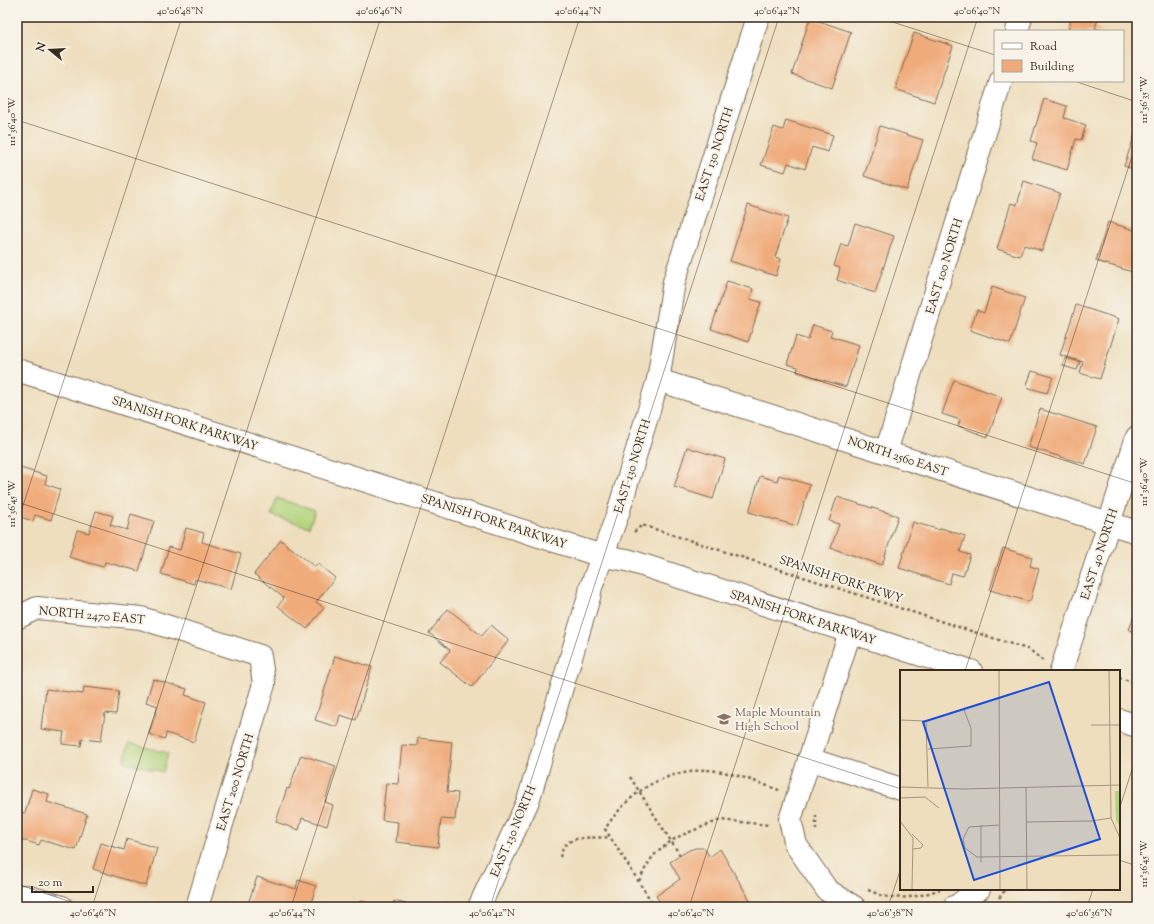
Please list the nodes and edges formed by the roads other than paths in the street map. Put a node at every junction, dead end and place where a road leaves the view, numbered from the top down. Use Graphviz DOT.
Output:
graph roads {
  1 [pos="758,17"];
  2 [pos="1021,17"];
  3 [pos="1017,30"];
  4 [pos="1001,82"];
  5 [pos="17,370"];
  6 [pos="658,380"];
  7 [pos="1137,437"];
  8 [pos="886,452"];
  9 [pos="1109,523"];
  10 [pos="1137,532"];
  11 [pos="602,556"];
  12 [pos="17,618"];
  13 [pos="850,632"];
  14 [pos="260,656"];
  15 [pos="968,670"];
  16 [pos="1061,670"];
  17 [pos="1120,720"];
  18 [pos="1137,726"];
  19 [pos="809,759"];
  20 [pos="900,789"];
  21 [pos="977,890"];
  22 [pos="17,896"];
  23 [pos="62,907"];
  24 [pos="197,907"];
  25 [pos="479,907"];
  26 [pos="854,907"];
  27 [pos="954,907"];
  1 -- 6 [label="street, EAST 130 NORTH"];
  2 -- 3 [label="street"];
  4 -- 8 [label="street, EAST 100 NORTH"];
  5 -- 11 [label="street, SPANISH FORK PARKWAY"];
  6 -- 8 [label="street, NORTH 2560 EAST"];
  6 -- 11 [label="street, EAST 130 NORTH"];
  7 -- 9 [label="street, EAST 40 NORTH"];
  8 -- 9 [label="street, NORTH 2560 EAST"];
  9 -- 10 [label="street, NORTH 2560 EAST"];
  9 -- 16 [label="street, EAST 40 NORTH"];
  11 -- 13 [label="street, SPANISH FORK PARKWAY"];
  11 -- 25 [label="street, EAST 130 NORTH"];
  12 -- 14 [label="street, NORTH 2470 EAST"];
  13 -- 15 [label="street, SPANISH FORK PARKWAY"];
  13 -- 19 [label="street"];
  14 -- 24 [label="street, EAST 200 NORTH"];
  17 -- 18 [label="street"];
  19 -- 20 [label="street"];
  19 -- 26 [label="street"];
  21 -- 27 [label="street"];
  22 -- 23 [label="street"];
}
